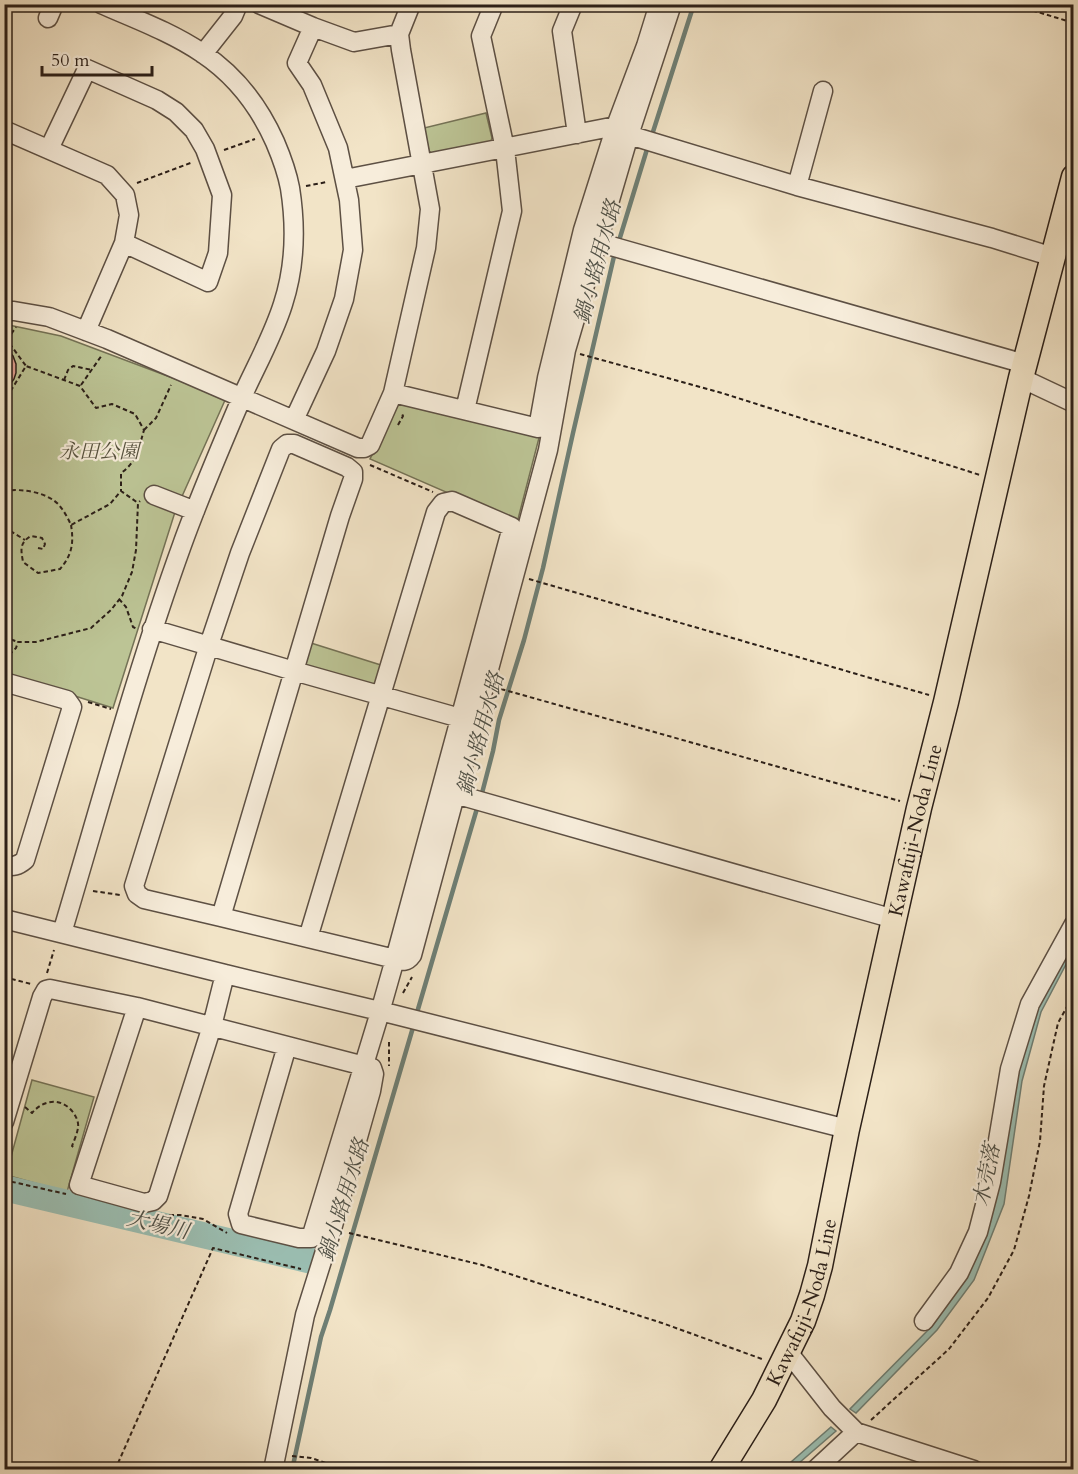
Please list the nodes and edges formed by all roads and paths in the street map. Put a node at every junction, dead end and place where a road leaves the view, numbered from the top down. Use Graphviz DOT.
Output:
graph roads {
  1 [pos="100,4"];
  2 [pos="238,4"];
  3 [pos="259,4"];
  4 [pos="411,4"];
  5 [pos="494,4"];
  6 [pos="573,4"];
  7 [pos="659,4"];
  8 [pos="672,4"];
  9 [pos="1011,4"];
  10 [pos="1074,23"];
  11 [pos="313,27"];
  12 [pos="399,34"];
  13 [pos="203,54"];
  14 [pos="823,91"];
  15 [pos="4,130"];
  16 [pos="622,130"];
  17 [pos="577,134"];
  18 [pos="258,138"];
  19 [pos="50,149"];
  20 [pos="505,149"];
  21 [pos="208,156"];
  22 [pos="423,164"];
  23 [pos="1074,177"];
  24 [pos="345,179"];
  25 [pos="797,186"];
  26 [pos="302,187"];
  27 [pos="120,189"];
  28 [pos="124,243"];
  29 [pos="611,246"];
  30 [pos="1053,256"];
  31 [pos="4,311"];
  32 [pos="86,331"];
  33 [pos="4,340"];
  34 [pos="566,350"];
  35 [pos="102,355"];
  36 [pos="26,366"];
  37 [pos="92,370"];
  38 [pos="1023,371"];
  39 [pos="64,380"];
  40 [pos="171,385"];
  41 [pos="80,386"];
  42 [pos="393,393"];
  43 [pos="4,394"];
  44 [pos="242,398"];
  45 [pos="1074,403"];
  46 [pos="465,410"];
  47 [pos="294,420"];
  48 [pos="144,430"];
  49 [pos="997,478"];
  50 [pos="4,491"];
  51 [pos="121,491"];
  52 [pos="146,499"];
  53 [pos="195,512"];
  54 [pos="71,525"];
  55 [pos="4,527"];
  56 [pos="25,540"];
  57 [pos="38,548"];
  58 [pos="514,575"];
  59 [pos="119,599"];
  60 [pos="146,629"];
  61 [pos="4,637"];
  62 [pos="18,642"];
  63 [pos="209,645"];
  64 [pos="4,660"];
  65 [pos="294,671"];
  66 [pos="4,682"];
  67 [pos="485,685"];
  68 [pos="380,696"];
  69 [pos="946,702"];
  70 [pos="71,703"];
  71 [pos="115,710"];
  72 [pos="460,718"];
  73 [pos="455,794"];
  74 [pos="919,808"];
  75 [pos="4,865"];
  76 [pos="88,890"];
  77 [pos="137,894"];
  78 [pos="221,917"];
  79 [pos="4,919"];
  80 [pos="894,920"];
  81 [pos="1074,924"];
  82 [pos="308,938"];
  83 [pos="58,940"];
  84 [pos="395,959"];
  85 [pos="225,974"];
  86 [pos="4,977"];
  87 [pos="45,989"];
  88 [pos="137,1007"];
  89 [pos="380,1012"];
  90 [pos="212,1026"];
  91 [pos="287,1046"];
  92 [pos="364,1065"];
  93 [pos="21,1103"];
  94 [pos="8,1130"];
  95 [pos="847,1130"];
  96 [pos="89,1153"];
  97 [pos="4,1160"];
  98 [pos="4,1180"];
  99 [pos="69,1195"];
  100 [pos="157,1216"];
  101 [pos="332,1229"];
  102 [pos="235,1235"];
  103 [pos="318,1274"];
  104 [pos="924,1321"];
  105 [pos="785,1359"];
  106 [pos="856,1432"];
  107 [pos="297,1457"];
  108 [pos="115,1470"];
  109 [pos="273,1470"];
  110 [pos="348,1470"];
  111 [pos="721,1470"];
  112 [pos="815,1470"];
  113 [pos="974,1470"];
  1 -- 13 [label="street"];
  2 -- 13 [label="street"];
  3 -- 11 [label="street"];
  4 -- 12 [label="street"];
  5 -- 20 [label="street"];
  6 -- 17 [label="street"];
  7 -- 16 [label="street"];
  8 -- 16 [label="street"];
  9 -- 10 [label="path"];
  11 -- 12 [label="street"];
  11 -- 24 [label="street"];
  12 -- 22 [label="street"];
  13 -- 44 [label="street"];
  14 -- 25 [label="street"];
  15 -- 19 [label="street"];
  16 -- 17 [label="street"];
  16 -- 25 [label="street"];
  16 -- 29 [label="street"];
  16 -- 46 [label="street"];
  17 -- 20 [label="street"];
  18 -- 21 [label="path"];
  19 -- 21 [label="street"];
  19 -- 27 [label="street"];
  20 -- 22 [label="street"];
  20 -- 46 [label="street"];
  21 -- 27 [label="path"];
  21 -- 28 [label="street"];
  22 -- 24 [label="street"];
  22 -- 42 [label="street"];
  23 -- 30 [label="main road, Kawafuji-Noda Line"];
  24 -- 26 [label="path"];
  24 -- 47 [label="street"];
  25 -- 30 [label="street"];
  27 -- 28 [label="street"];
  28 -- 32 [label="street"];
  29 -- 34 [label="street"];
  29 -- 38 [label="street"];
  30 -- 38 [label="main road, Kawafuji-Noda Line"];
  31 -- 32 [label="street"];
  32 -- 44 [label="street"];
  33 -- 36 [label="path"];
  34 -- 49 [label="path"];
  34 -- 58 [label="street"];
  35 -- 37 [label="path"];
  36 -- 39 [label="path"];
  36 -- 43 [label="path"];
  37 -- 39 [label="path"];
  37 -- 41 [label="path"];
  38 -- 45 [label="street"];
  38 -- 49 [label="main road, Kawafuji-Noda Line"];
  39 -- 41 [label="path"];
  40 -- 48 [label="path"];
  41 -- 48 [label="path"];
  42 -- 46 [label="street"];
  42 -- 47 [label="street"];
  44 -- 47 [label="street"];
  44 -- 53 [label="street"];
  48 -- 51 [label="path"];
  49 -- 69 [label="main road, Kawafuji-Noda Line"];
  50 -- 54 [label="path"];
  51 -- 52 [label="path"];
  51 -- 54 [label="path"];
  52 -- 53 [label="street"];
  52 -- 59 [label="path"];
  53 -- 60 [label="street"];
  54 -- 56 [label="path"];
  55 -- 56 [label="path"];
  56 -- 57 [label="path"];
  58 -- 67 [label="street"];
  58 -- 69 [label="path"];
  59 -- 60 [label="path"];
  59 -- 62 [label="path"];
  60 -- 63 [label="street"];
  60 -- 83 [label="street"];
  61 -- 62 [label="path"];
  62 -- 64 [label="path"];
  63 -- 65 [label="street"];
  63 -- 65 [label="street"];
  63 -- 77 [label="street"];
  65 -- 68 [label="street"];
  65 -- 78 [label="street"];
  66 -- 70 [label="street"];
  67 -- 73 [label="street"];
  67 -- 74 [label="path"];
  68 -- 72 [label="street"];
  68 -- 72 [label="street"];
  68 -- 82 [label="street"];
  69 -- 74 [label="main road, Kawafuji-Noda Line"];
  70 -- 71 [label="path"];
  70 -- 75 [label="street"];
  72 -- 84 [label="street"];
  73 -- 80 [label="street"];
  73 -- 84 [label="street"];
  74 -- 80 [label="main road, Kawafuji-Noda Line"];
  76 -- 77 [label="path"];
  77 -- 78 [label="street"];
  78 -- 82 [label="street"];
  79 -- 83 [label="street"];
  80 -- 95 [label="main road, Kawafuji-Noda Line"];
  81 -- 104 [label="street"];
  82 -- 84 [label="street"];
  83 -- 85 [label="street"];
  83 -- 87 [label="path"];
  84 -- 89 [label="street"];
  85 -- 89 [label="street"];
  85 -- 90 [label="street"];
  86 -- 87 [label="path"];
  87 -- 88 [label="street"];
  87 -- 94 [label="street"];
  88 -- 90 [label="street"];
  88 -- 96 [label="street"];
  89 -- 92 [label="street"];
  89 -- 95 [label="street"];
  90 -- 91 [label="street"];
  90 -- 96 [label="street"];
  91 -- 92 [label="street"];
  91 -- 92 [label="street"];
  92 -- 101 [label="street"];
  93 -- 96 [label="path"];
  94 -- 97 [label="path"];
  95 -- 105 [label="main road, Kawafuji-Noda Line"];
  98 -- 99 [label="path"];
  100 -- 102 [label="path"];
  101 -- 103 [label="street"];
  101 -- 105 [label="path"];
  103 -- 108 [label="path"];
  103 -- 109 [label="street"];
  105 -- 106 [label="street"];
  105 -- 111 [label="main road, Kawafuji-Noda Line"];
  106 -- 112 [label="street"];
  106 -- 113 [label="street"];
  107 -- 110 [label="path"];
}
